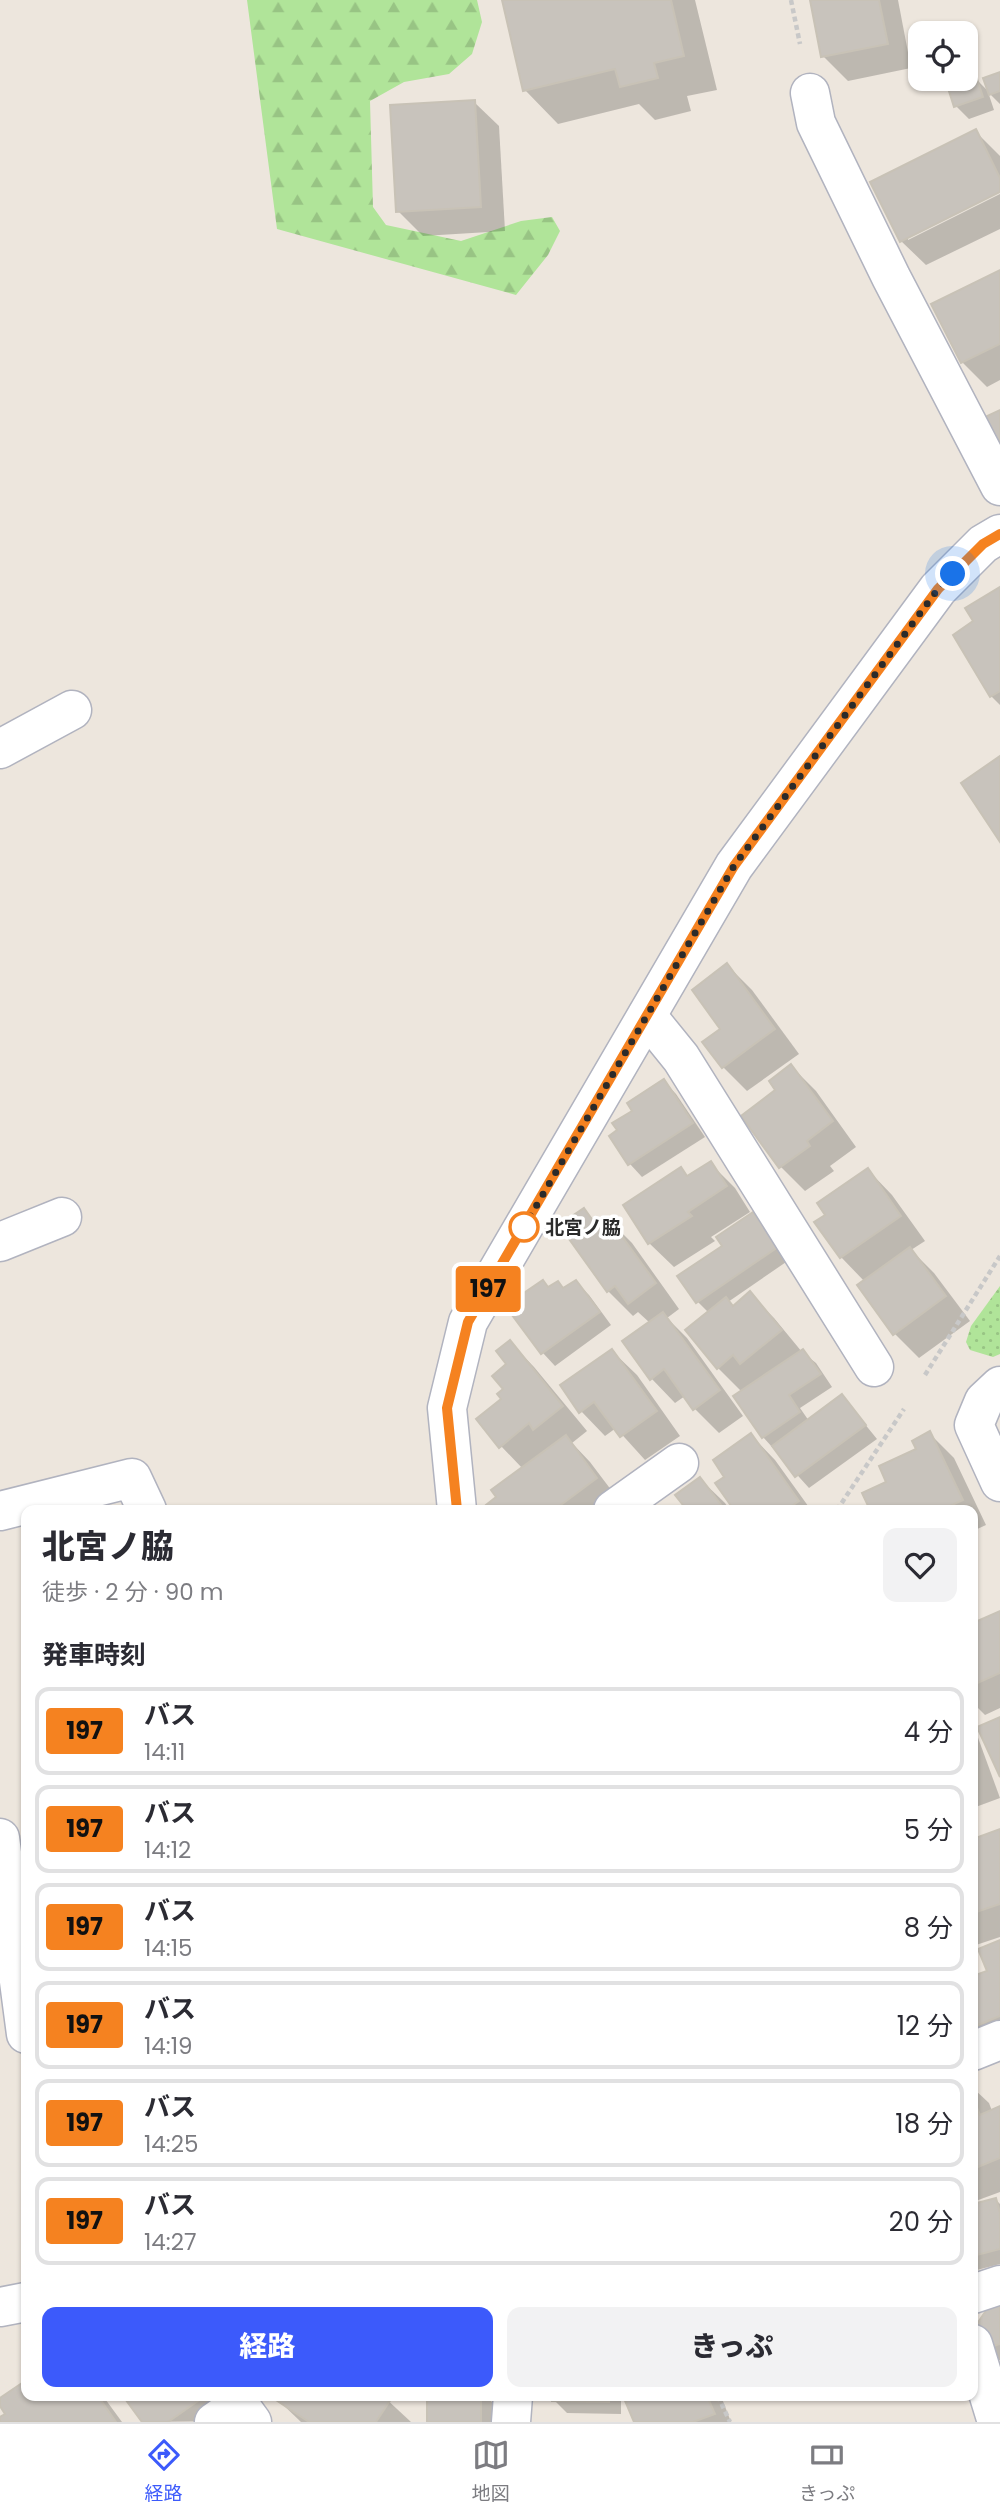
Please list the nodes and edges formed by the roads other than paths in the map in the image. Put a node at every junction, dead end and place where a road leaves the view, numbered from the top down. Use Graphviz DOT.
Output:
graph roads {
  1 [pos="810,93"];
  2 [pos="1000,486"];
  3 [pos="1000,534"];
  4 [pos="72,710"];
  5 [pos="0,749"];
  6 [pos="646,1016"];
  7 [pos="62,1217"];
  8 [pos="0,1242"];
  9 [pos="874,1367"];
  10 [pos="1000,1386"];
  11 [pos="679,1463"];
  12 [pos="1000,1482"];
  13 [pos="24,1505"];
  14 [pos="145,1505"];
  15 [pos="457,1505"];
  16 [pos="620,1505"];
  17 [pos="21,1506"];
  18 [pos="0,1511"];
  19 [pos="0,1838"];
  20 [pos="21,1997"];
  21 [pos="1000,2040"];
  22 [pos="978,2049"];
  23 [pos="1000,2285"];
  24 [pos="978,2292"];
  25 [pos="21,2303"];
  26 [pos="0,2307"];
  27 [pos="978,2360"];
  28 [pos="513,2401"];
  29 [pos="511,2422"];
  30 [pos="997,2422"];
  1 -- 2 [label="street"];
  3 -- 6 [label="street"];
  4 -- 5 [label="street"];
  6 -- 9 [label="street"];
  6 -- 15 [label="street"];
  7 -- 8 [label="street"];
  10 -- 12 [label="street"];
  11 -- 16 [label="street"];
  13 -- 14 [label="street"];
  17 -- 18 [label="street"];
  19 -- 20 [label="street"];
  21 -- 22 [label="street"];
  23 -- 24 [label="street"];
  25 -- 26 [label="street"];
  27 -- 30 [label="street"];
  28 -- 29 [label="street"];
}
